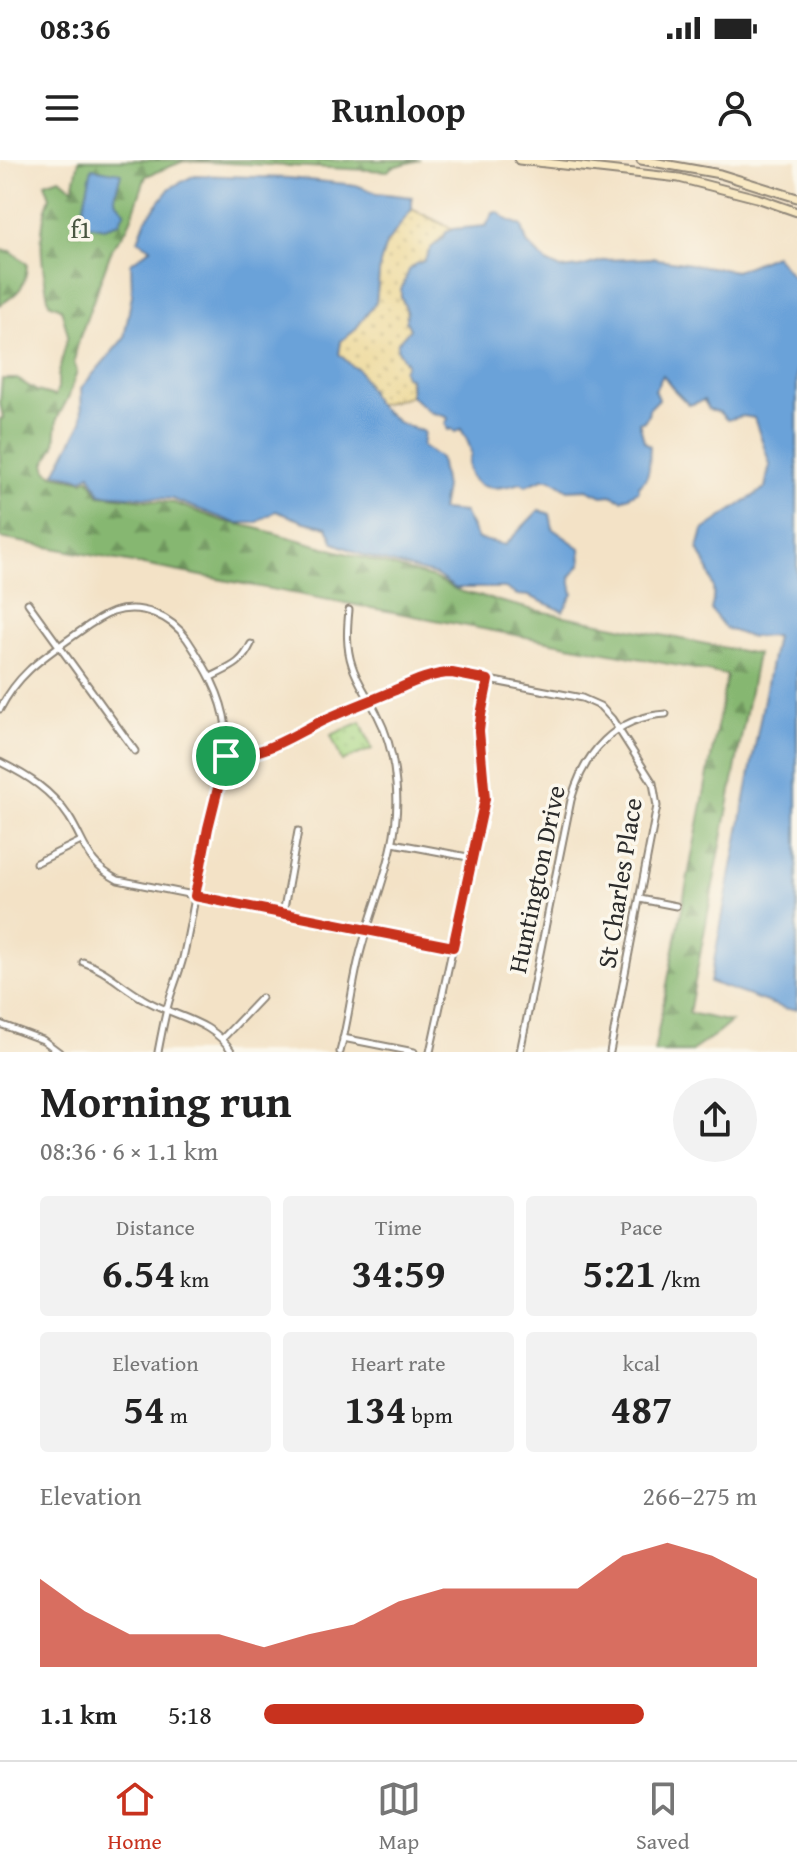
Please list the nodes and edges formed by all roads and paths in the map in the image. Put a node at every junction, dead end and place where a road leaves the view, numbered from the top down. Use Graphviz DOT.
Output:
graph roads {
  1 [pos="519,160"];
  2 [pos="641,160"];
  3 [pos="797,198"];
  4 [pos="797,212"];
  5 [pos="28,603"];
  6 [pos="349,610"];
  7 [pos="251,644"];
  8 [pos="59,646"];
  9 [pos="211,677"];
  10 [pos="488,680"];
  11 [pos="370,701"];
  12 [pos="0,709"];
  13 [pos="666,714"];
  14 [pos="619,729"];
  15 [pos="135,751"];
  16 [pos="226,756"];
  17 [pos="0,762"];
  18 [pos="298,831"];
  19 [pos="81,841"];
  20 [pos="393,843"];
  21 [pos="473,858"];
  22 [pos="36,863"];
  23 [pos="195,896"];
  24 [pos="640,899"];
  25 [pos="676,906"];
  26 [pos="283,914"];
  27 [pos="367,930"];
  28 [pos="453,947"];
  29 [pos="83,962"];
  30 [pos="261,998"];
  31 [pos="167,1010"];
  32 [pos="0,1024"];
  33 [pos="343,1038"];
  34 [pos="222,1039"];
  35 [pos="59,1052"];
  36 [pos="158,1052"];
  37 [pos="232,1052"];
  38 [pos="340,1052"];
  39 [pos="414,1052"];
  40 [pos="430,1052"];
  41 [pos="520,1052"];
  42 [pos="610,1052"];
  1 -- 4 [label="main road"];
  2 -- 3 [label="main road"];
  5 -- 8 [label="street"];
  6 -- 11 [label="street"];
  7 -- 9 [label="street"];
  8 -- 9 [label="street"];
  8 -- 12 [label="street"];
  8 -- 15 [label="street"];
  9 -- 16 [label="street"];
  10 -- 11 [label="street, St Charles Place"];
  10 -- 14 [label="street, St Charles Place"];
  10 -- 21 [label="street"];
  11 -- 16 [label="street, St Charles Place"];
  11 -- 20 [label="street"];
  13 -- 14 [label="street"];
  14 -- 24 [label="street, St Charles Place"];
  14 -- 41 [label="street, Huntington Drive"];
  16 -- 23 [label="street"];
  17 -- 19 [label="street"];
  18 -- 26 [label="street"];
  19 -- 22 [label="street"];
  19 -- 23 [label="street"];
  20 -- 21 [label="street"];
  20 -- 27 [label="street"];
  21 -- 28 [label="street"];
  23 -- 26 [label="street"];
  23 -- 31 [label="street"];
  24 -- 25 [label="street"];
  24 -- 42 [label="street, St Charles Place"];
  26 -- 27 [label="street"];
  27 -- 28 [label="street"];
  27 -- 33 [label="street"];
  28 -- 40 [label="street"];
  29 -- 31 [label="street"];
  30 -- 34 [label="street"];
  31 -- 34 [label="street"];
  31 -- 36 [label="street"];
  32 -- 35 [label="street"];
  33 -- 38 [label="street"];
  33 -- 39 [label="street"];
  34 -- 37 [label="street"];
}
